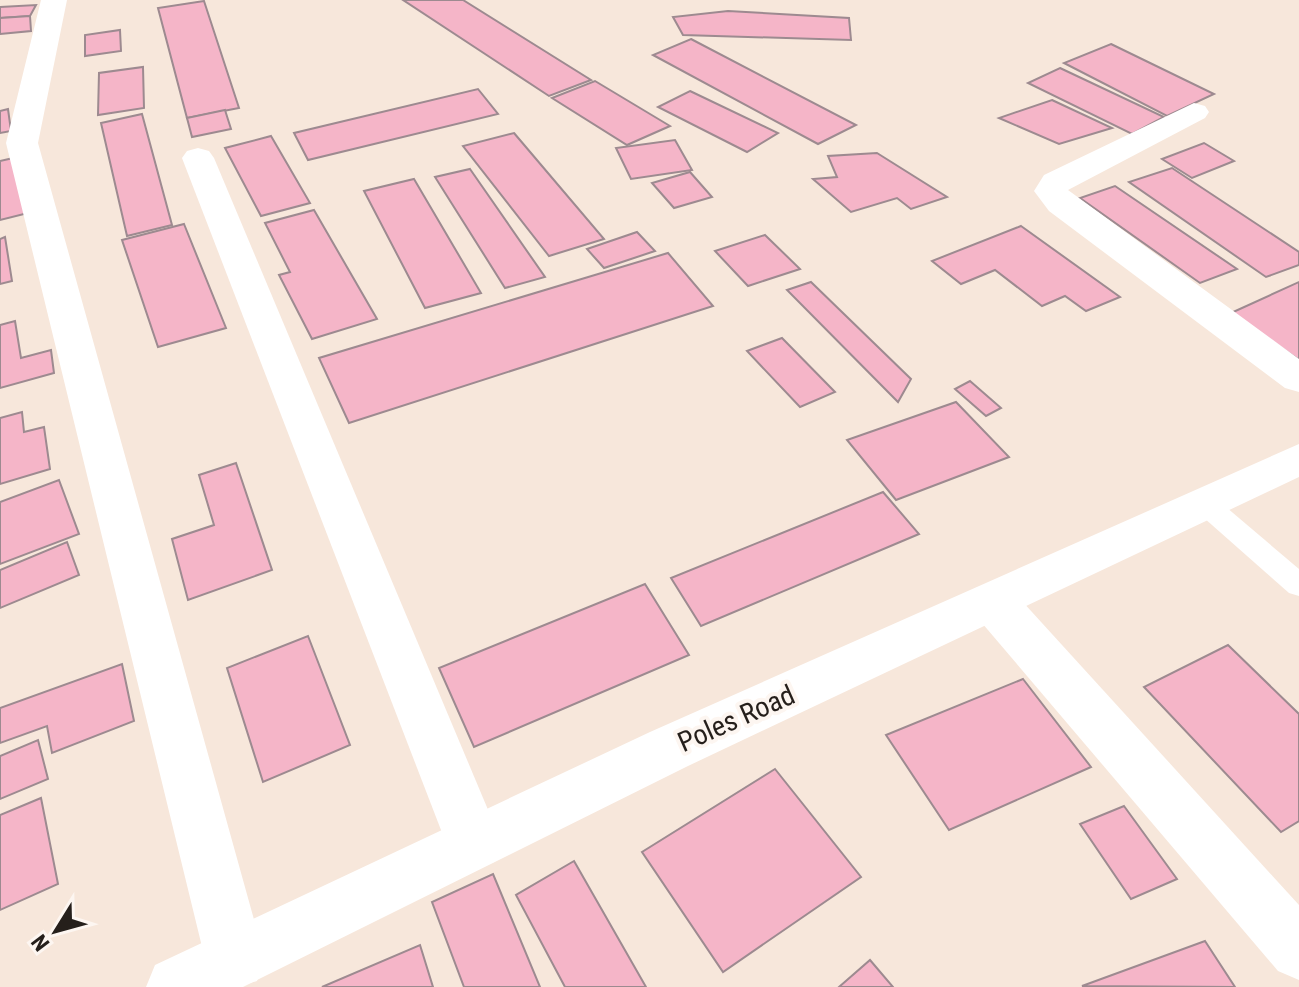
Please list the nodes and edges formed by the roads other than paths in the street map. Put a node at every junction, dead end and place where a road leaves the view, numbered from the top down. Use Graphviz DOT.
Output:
graph roads {
  1 [pos="54,0"];
  2 [pos="1194,112"];
  3 [pos="11,146"];
  4 [pos="198,158"];
  5 [pos="1299,379"];
  6 [pos="1299,459"];
  7 [pos="1204,503"];
  8 [pos="1299,585"];
  9 [pos="993,602"];
  10 [pos="474,843"];
  11 [pos="1299,950"];
  12 [pos="235,959"];
  13 [pos="177,987"];
  1 -- 3 [label="street"];
  2 -- 5 [label="street"];
  3 -- 12 [label="street"];
  4 -- 10 [label="street"];
  6 -- 7 [label="street, Poles Road"];
  7 -- 8 [label="lane"];
  7 -- 9 [label="street, Poles Road"];
  9 -- 10 [label="street, Poles Road"];
  9 -- 11 [label="street"];
  10 -- 12 [label="street, Poles Road"];
  12 -- 13 [label="street, Poles Road"];
}
